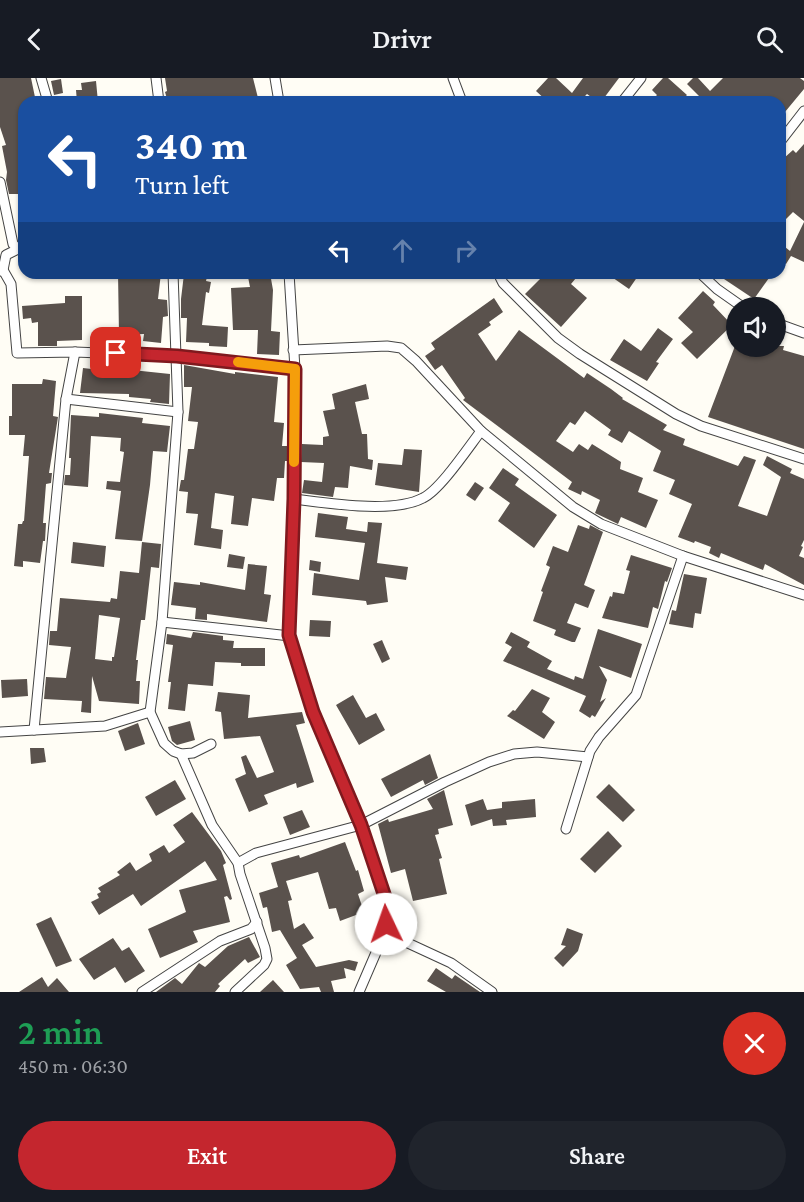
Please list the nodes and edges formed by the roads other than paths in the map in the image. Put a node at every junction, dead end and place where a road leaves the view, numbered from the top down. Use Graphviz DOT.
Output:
graph roads {
  1 [pos="41,78"];
  2 [pos="156,78"];
  3 [pos="275,78"];
  4 [pos="453,78"];
  5 [pos="641,78"];
  6 [pos="46,96"];
  7 [pos="158,96"];
  8 [pos="278,96"];
  9 [pos="460,96"];
  10 [pos="627,96"];
  11 [pos="804,111"];
  12 [pos="786,134"];
  13 [pos="0,182"];
  14 [pos="18,248"];
  15 [pos="18,251"];
  16 [pos="2,270"];
  17 [pos="173,279"];
  18 [pos="289,279"];
  19 [pos="502,279"];
  20 [pos="706,279"];
  21 [pos="728,297"];
  22 [pos="786,327"];
  23 [pos="804,333"];
  24 [pos="293,350"];
  25 [pos="75,352"];
  26 [pos="177,356"];
  27 [pos="295,369"];
  28 [pos="66,399"];
  29 [pos="178,412"];
  30 [pos="481,431"];
  31 [pos="804,459"];
  32 [pos="294,499"];
  33 [pos="683,556"];
  34 [pos="804,595"];
  35 [pos="162,622"];
  36 [pos="290,636"];
  37 [pos="150,712"];
  38 [pos="34,730"];
  39 [pos="0,732"];
  40 [pos="211,744"];
  41 [pos="181,754"];
  42 [pos="588,757"];
  43 [pos="361,825"];
  44 [pos="566,829"];
  45 [pos="238,863"];
  46 [pos="257,922"];
  47 [pos="384,932"];
  48 [pos="142,992"];
  49 [pos="236,992"];
  50 [pos="359,992"];
  51 [pos="492,992"];
  1 -- 6 [label="street"];
  2 -- 7 [label="street"];
  3 -- 8 [label="street"];
  4 -- 9 [label="street"];
  5 -- 10 [label="street"];
  11 -- 12 [label="street"];
  13 -- 14 [label="street"];
  15 -- 16 [label="street"];
  16 -- 25 [label="street"];
  17 -- 26 [label="street"];
  18 -- 24 [label="street"];
  19 -- 31 [label="street"];
  20 -- 21 [label="street"];
  22 -- 23 [label="street"];
  24 -- 27 [label="street"];
  24 -- 30 [label="street"];
  25 -- 26 [label="street"];
  25 -- 28 [label="street"];
  26 -- 27 [label="street"];
  26 -- 29 [label="street"];
  27 -- 32 [label="street"];
  28 -- 29 [label="street"];
  28 -- 38 [label="street"];
  29 -- 35 [label="street"];
  30 -- 32 [label="street"];
  30 -- 33 [label="street"];
  32 -- 36 [label="street"];
  33 -- 34 [label="street"];
  33 -- 42 [label="street"];
  35 -- 36 [label="street"];
  35 -- 37 [label="street"];
  36 -- 43 [label="street"];
  37 -- 38 [label="street"];
  37 -- 41 [label="street"];
  38 -- 39 [label="street"];
  40 -- 41 [label="street"];
  41 -- 45 [label="street"];
  42 -- 43 [label="street"];
  42 -- 44 [label="street"];
  43 -- 45 [label="street"];
  43 -- 47 [label="street"];
  45 -- 46 [label="street"];
  46 -- 48 [label="street"];
  46 -- 49 [label="street"];
  47 -- 50 [label="street"];
  47 -- 51 [label="street"];
}
